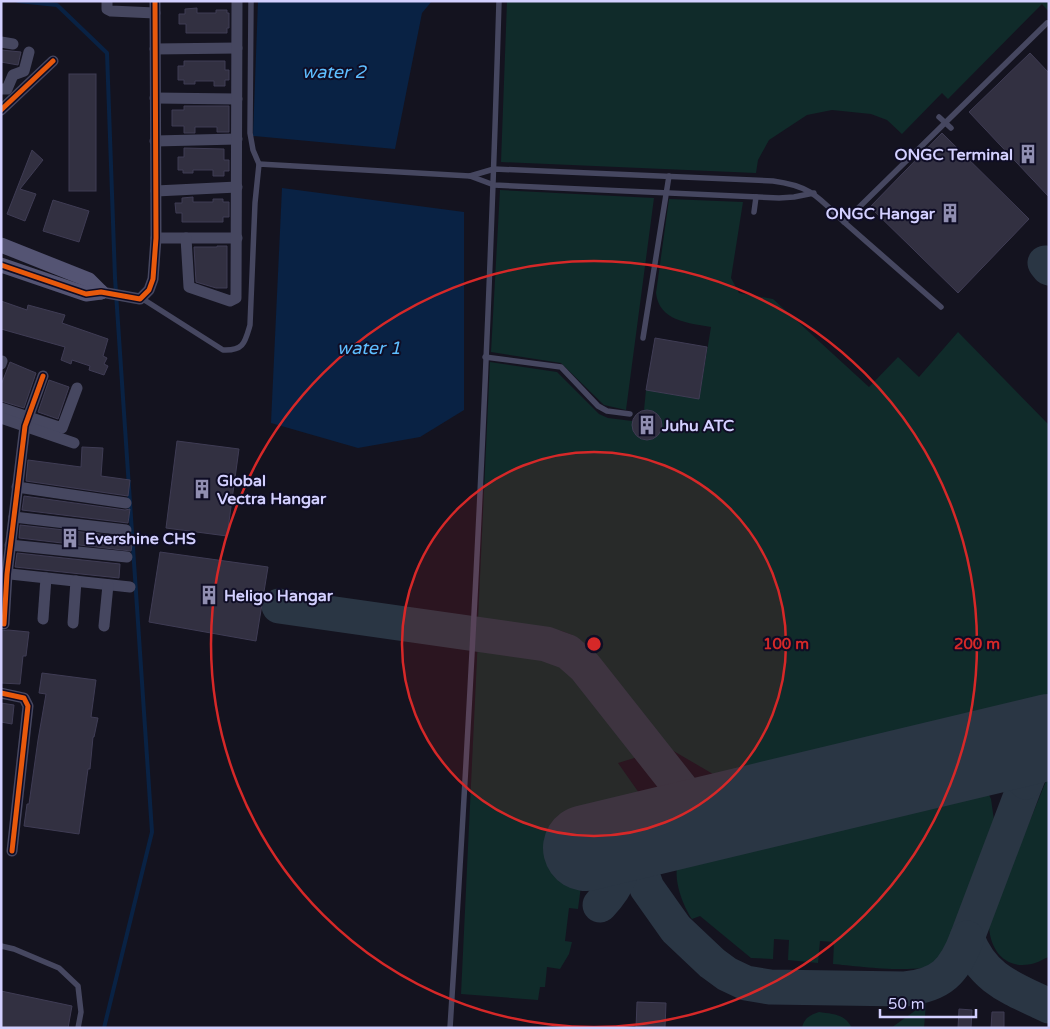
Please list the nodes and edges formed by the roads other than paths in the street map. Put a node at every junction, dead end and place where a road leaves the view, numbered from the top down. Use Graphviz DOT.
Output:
graph roads {
  1 [pos="107,1"];
  2 [pos="237,1"];
  3 [pos="251,1"];
  4 [pos="499,1"];
  5 [pos="155,7"];
  6 [pos="1047,23"];
  7 [pos="237,48"];
  8 [pos="155,49"];
  9 [pos="29,52"];
  10 [pos="53,61"];
  11 [pos="1,89"];
  12 [pos="1,95"];
  13 [pos="15,97"];
  14 [pos="155,98"];
  15 [pos="237,99"];
  16 [pos="1,110"];
  17 [pos="939,117"];
  18 [pos="945,122"];
  19 [pos="951,128"];
  20 [pos="237,139"];
  21 [pos="155,141"];
  22 [pos="259,164"];
  23 [pos="494,169"];
  24 [pos="470,176"];
  25 [pos="669,176"];
  26 [pos="494,186"];
  27 [pos="237,188"];
  28 [pos="156,191"];
  29 [pos="666,192"];
  30 [pos="814,193"];
  31 [pos="756,197"];
  32 [pos="754,212"];
  33 [pos="844,222"];
  34 [pos="156,238"];
  35 [pos="186,238"];
  36 [pos="237,238"];
  37 [pos="1,245"];
  38 [pos="34,258"];
  39 [pos="1,265"];
  40 [pos="29,275"];
  41 [pos="103,293"];
  42 [pos="137,299"];
  43 [pos="941,307"];
  44 [pos="643,338"];
  45 [pos="486,356"];
  46 [pos="44,376"];
  47 [pos="77,388"];
  48 [pos="1,408"];
  49 [pos="630,414"];
  50 [pos="1,418"];
  51 [pos="26,422"];
  52 [pos="74,443"];
  53 [pos="18,487"];
  54 [pos="126,503"];
  55 [pos="14,517"];
  56 [pos="126,530"];
  57 [pos="10,545"];
  58 [pos="127,557"];
  59 [pos="4,573"];
  60 [pos="46,578"];
  61 [pos="76,581"];
  62 [pos="108,585"];
  63 [pos="130,587"];
  64 [pos="43,619"];
  65 [pos="73,623"];
  66 [pos="4,624"];
  67 [pos="104,626"];
  68 [pos="1,692"];
  69 [pos="12,851"];
  70 [pos="1,946"];
  71 [pos="78,1028"];
  72 [pos="450,1028"];
  1 -- 5 [label="street"];
  2 -- 7 [label="street"];
  3 -- 22 [label="lane"];
  4 -- 23 [label="lane"];
  5 -- 8 [label="street"];
  6 -- 18 [label="lane"];
  7 -- 8 [label="street"];
  7 -- 15 [label="street"];
  8 -- 14 [label="street"];
  9 -- 11 [label="street"];
  10 -- 13 [label="street"];
  12 -- 13 [label="street"];
  13 -- 16 [label="street"];
  14 -- 15 [label="street"];
  14 -- 21 [label="street"];
  15 -- 20 [label="street"];
  17 -- 18 [label="lane"];
  18 -- 19 [label="lane"];
  18 -- 33 [label="lane"];
  20 -- 21 [label="street"];
  20 -- 27 [label="street"];
  21 -- 28 [label="street"];
  22 -- 24 [label="lane"];
  22 -- 42 [label="lane"];
  23 -- 24 [label="lane"];
  23 -- 25 [label="lane"];
  23 -- 26 [label="lane"];
  24 -- 26 [label="lane"];
  25 -- 29 [label="lane"];
  25 -- 30 [label="lane"];
  26 -- 29 [label="lane"];
  26 -- 45 [label="lane"];
  27 -- 28 [label="street"];
  27 -- 36 [label="street"];
  28 -- 34 [label="street"];
  29 -- 31 [label="lane"];
  29 -- 44 [label="lane"];
  30 -- 31 [label="lane"];
  30 -- 33 [label="lane"];
  31 -- 32 [label="lane"];
  33 -- 43 [label="lane"];
  34 -- 35 [label="street"];
  34 -- 42 [label="street"];
  35 -- 36 [label="street"];
  35 -- 36 [label="street"];
  37 -- 38 [label="street"];
  38 -- 40 [label="street"];
  38 -- 41 [label="street"];
  39 -- 40 [label="street"];
  40 -- 41 [label="street"];
  41 -- 42 [label="street"];
  45 -- 49 [label="lane"];
  45 -- 72 [label="lane"];
  46 -- 51 [label="street"];
  47 -- 51 [label="street"];
  48 -- 51 [label="street"];
  50 -- 51 [label="street"];
  51 -- 52 [label="street"];
  51 -- 53 [label="street"];
  53 -- 54 [label="street"];
  53 -- 55 [label="street"];
  55 -- 56 [label="street"];
  55 -- 57 [label="street"];
  57 -- 58 [label="street"];
  57 -- 59 [label="street"];
  59 -- 60 [label="street"];
  59 -- 66 [label="street"];
  60 -- 61 [label="street"];
  60 -- 64 [label="street"];
  61 -- 62 [label="street"];
  61 -- 65 [label="street"];
  62 -- 63 [label="street"];
  62 -- 67 [label="street"];
  68 -- 69 [label="street"];
  70 -- 71 [label="lane"];
}
